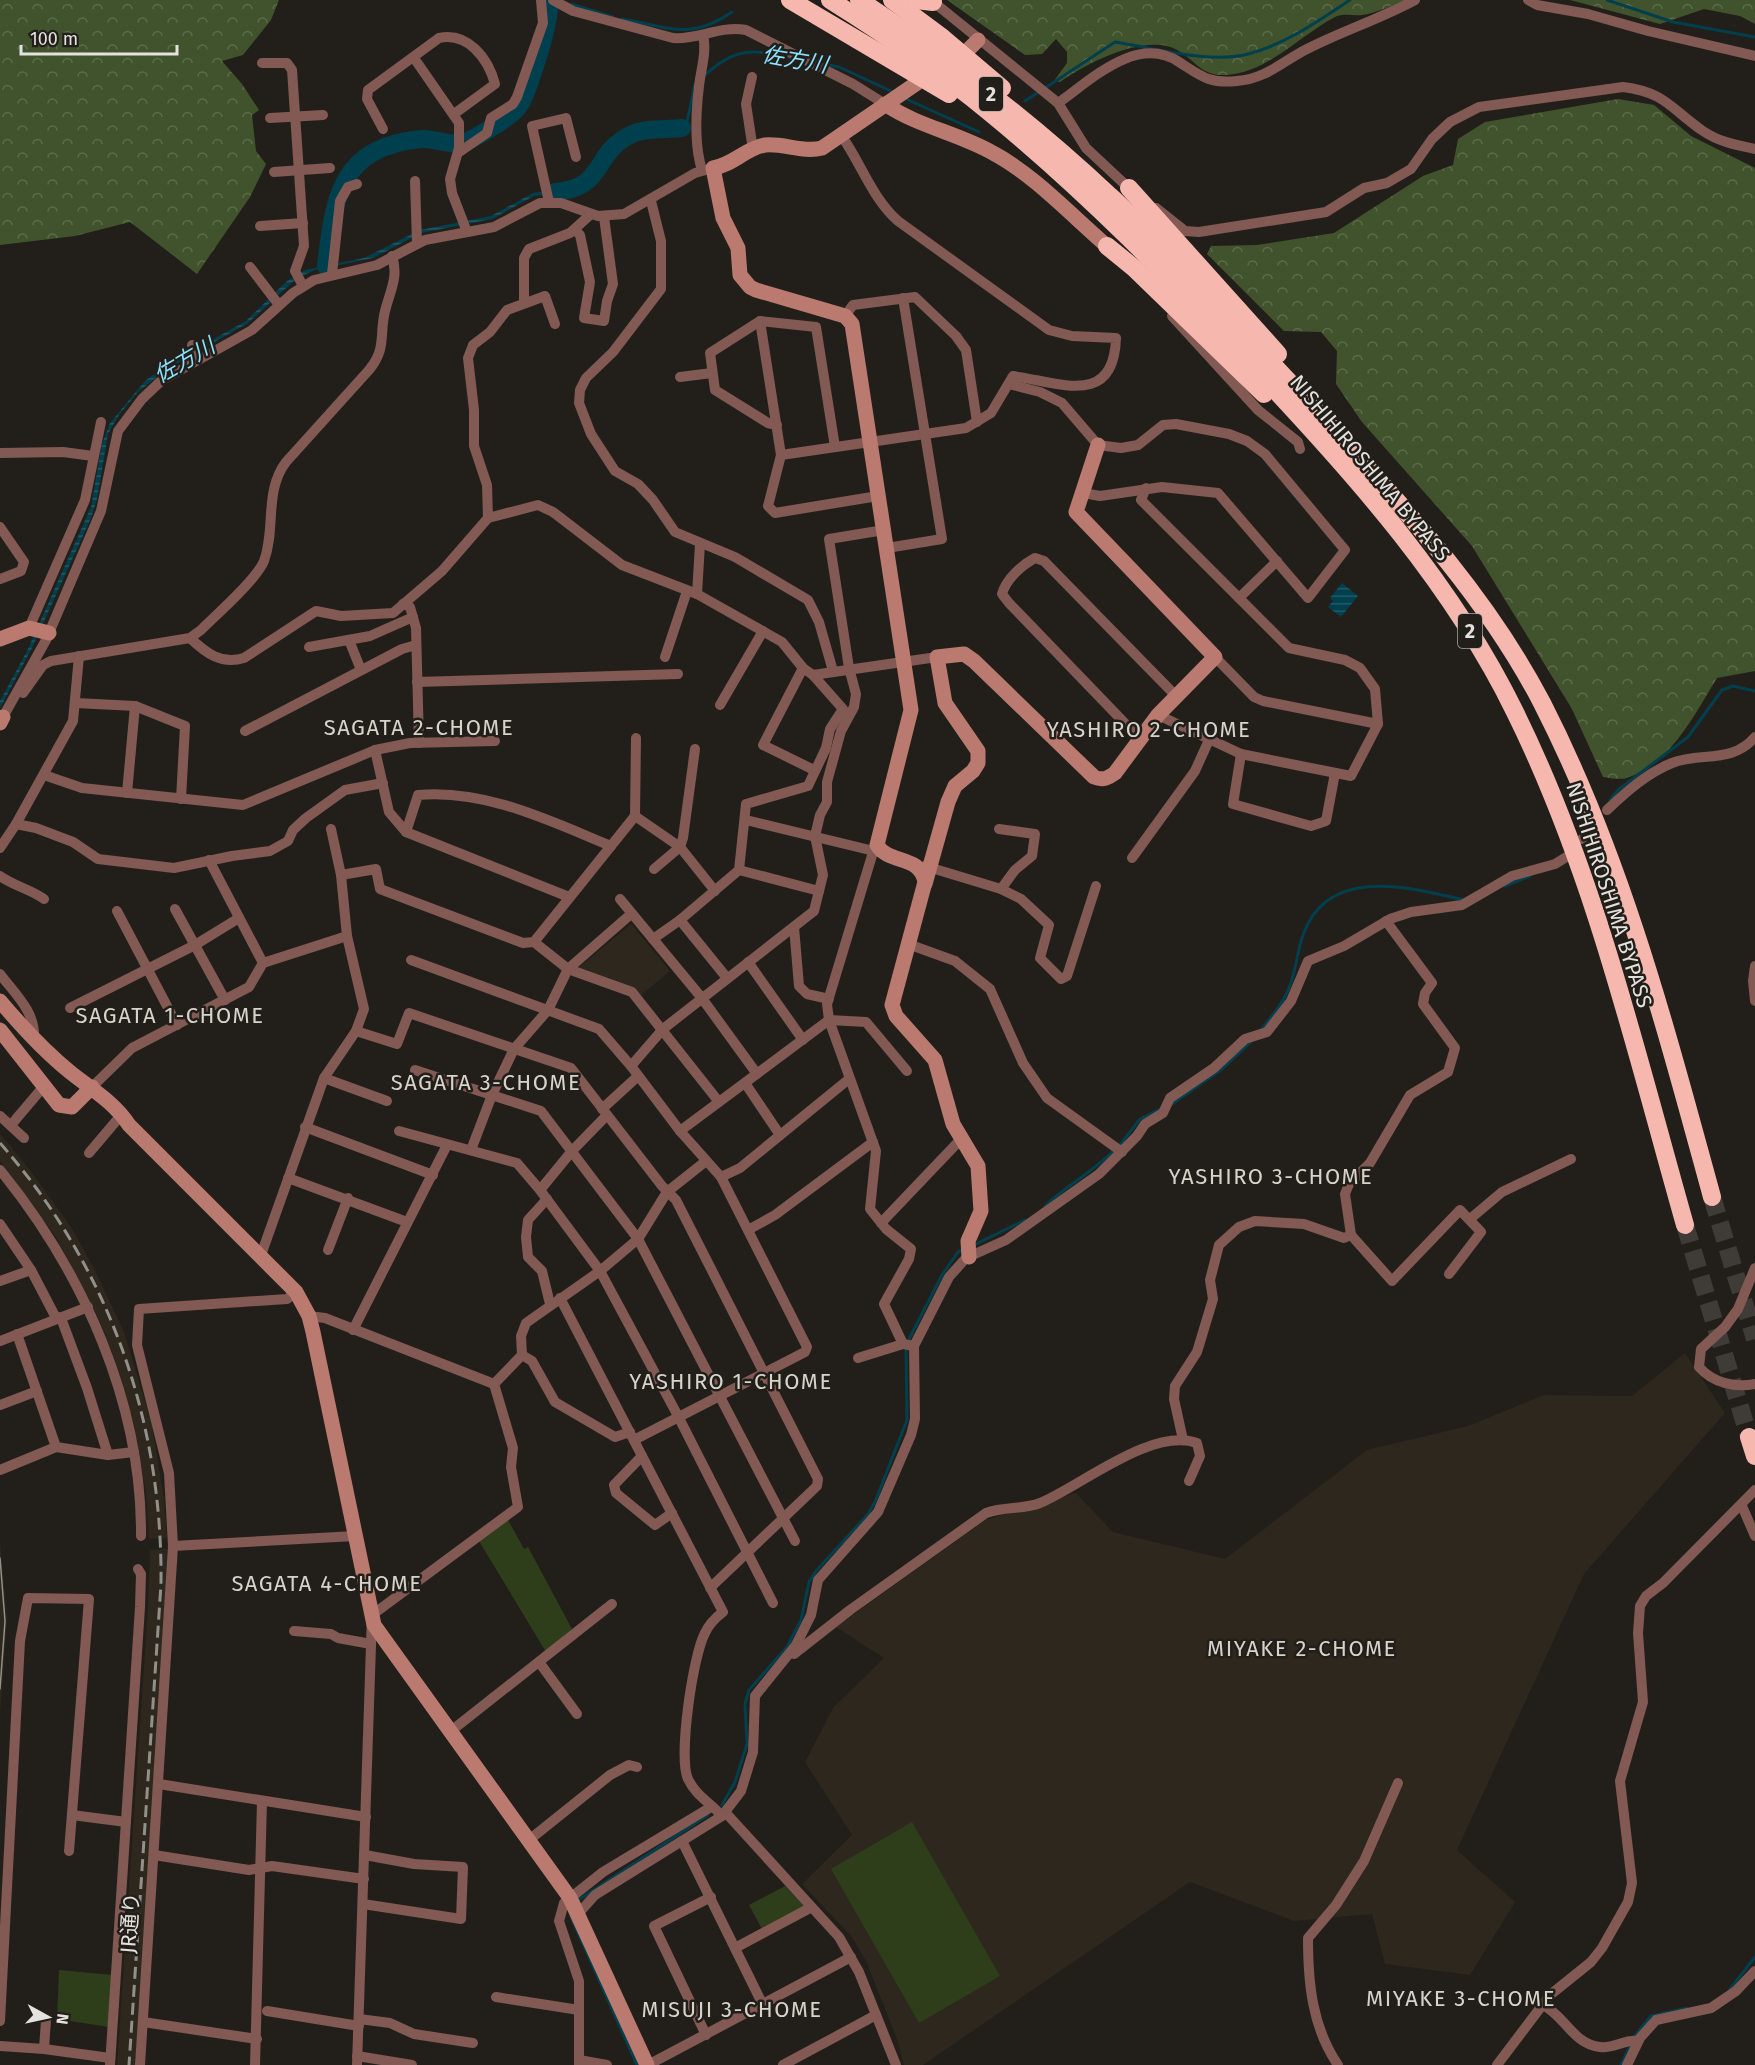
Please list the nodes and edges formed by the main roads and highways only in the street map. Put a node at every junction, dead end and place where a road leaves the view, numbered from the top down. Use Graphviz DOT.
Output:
graph roads {
  1 [pos="790,0"];
  2 [pos="830,0"];
  3 [pos="859,0"];
  4 [pos="892,0"];
  5 [pos="1047,161"];
  6 [pos="1122,194"];
  7 [pos="1107,246"];
  8 [pos="1311,428"];
  9 [pos="1712,1197"];
  10 [pos="1685,1225"];
  11 [pos="1749,1437"];
  12 [pos="1755,1456"];
  1 -- 5 [label="highway, 2"];
  2 -- 5 [label="highway, NISHIHIROSHIMA BYPASS / 2"];
  3 -- 6 [label="highway, NISHIHIROSHIMA BYPASS / 2"];
  4 -- 6 [label="highway, 2"];
  5 -- 8 [label="highway, NISHIHIROSHIMA BYPASS / 2"];
  6 -- 9 [label="highway, NISHIHIROSHIMA BYPASS / 2"];
  7 -- 8 [label="highway"];
  8 -- 10 [label="highway, NISHIHIROSHIMA BYPASS / 2"];
  11 -- 12 [label="highway"];
}
